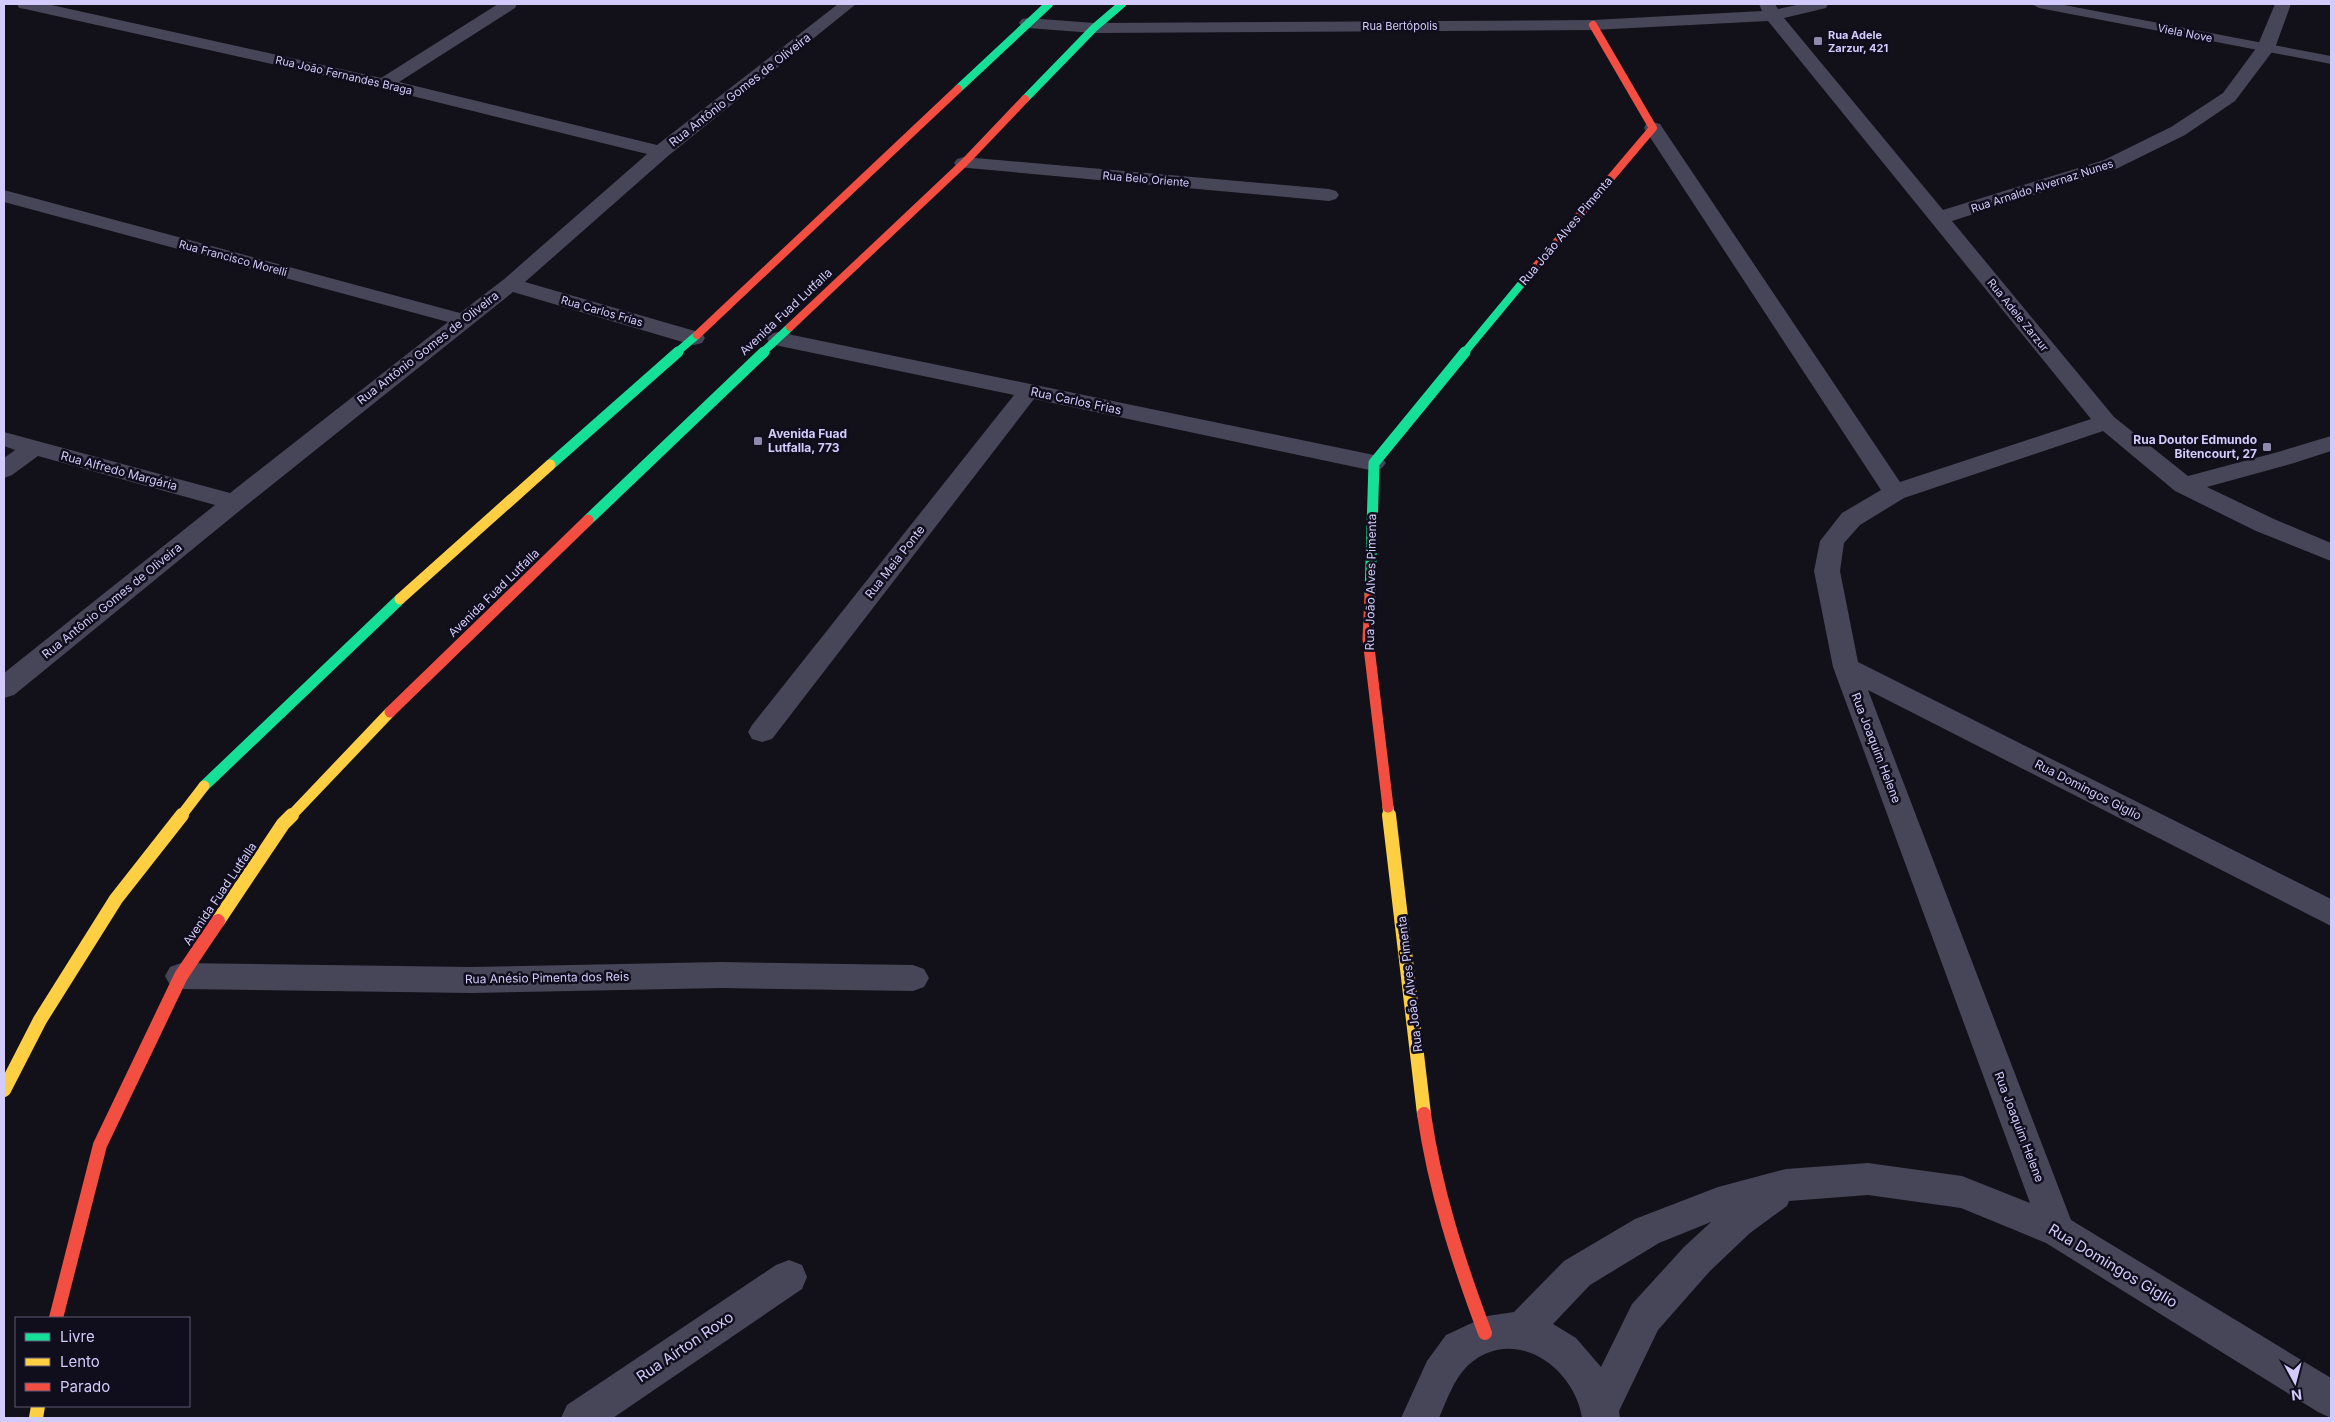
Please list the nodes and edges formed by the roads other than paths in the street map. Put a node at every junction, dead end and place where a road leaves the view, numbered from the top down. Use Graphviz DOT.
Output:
graph roads {
  1 [pos="24,4"];
  2 [pos="509,4"];
  3 [pos="848,4"];
  4 [pos="1049,4"];
  5 [pos="1122,4"];
  6 [pos="1820,4"];
  7 [pos="2039,4"];
  8 [pos="2283,4"];
  9 [pos="1770,10"];
  10 [pos="1028,23"];
  11 [pos="1593,25"];
  12 [pos="1094,28"];
  13 [pos="2266,48"];
  14 [pos="2331,60"];
  15 [pos="384,84"];
  16 [pos="1653,128"];
  17 [pos="662,152"];
  18 [pos="964,163"];
  19 [pos="1329,195"];
  20 [pos="4,196"];
  21 [pos="1939,218"];
  22 [pos="510,284"];
  23 [pos="463,320"];
  24 [pos="694,338"];
  25 [pos="778,338"];
  26 [pos="1028,392"];
  27 [pos="2106,422"];
  28 [pos="4,439"];
  29 [pos="2331,442"];
  30 [pos="33,448"];
  31 [pos="1374,463"];
  32 [pos="4,470"];
  33 [pos="2184,485"];
  34 [pos="1895,492"];
  35 [pos="234,502"];
  36 [pos="2331,553"];
  37 [pos="1846,668"];
  38 [pos="4,688"];
  39 [pos="762,732"];
  40 [pos="2331,913"];
  41 [pos="181,976"];
  42 [pos="914,978"];
  43 [pos="4,1090"];
  44 [pos="1786,1185"];
  45 [pos="2058,1231"];
  46 [pos="789,1277"];
  47 [pos="56,1317"];
  48 [pos="1521,1331"];
  49 [pos="1485,1333"];
  50 [pos="1438,1379"];
  51 [pos="2331,1399"];
  52 [pos="1601,1413"];
  53 [pos="580,1418"];
  54 [pos="1420,1418"];
  55 [pos="1437,1418"];
  1 -- 15 [label="street, Rua João Fernandes Braga"];
  2 -- 15 [label="street"];
  3 -- 17 [label="street, Rua Antônio Gomes de Oliveira"];
  4 -- 10 [label="main road"];
  5 -- 12 [label="main road, Avenida Fuad Lutfalla"];
  6 -- 9 [label="street, Rua Bertópolis"];
  7 -- 13 [label="lane, Viela Nove"];
  8 -- 13 [label="street, Rua Arnaldo Alvernaz Nunes"];
  9 -- 11 [label="street, Rua Bertópolis"];
  9 -- 21 [label="street, Rua Adele Zarzur"];
  10 -- 12 [label="street, Rua Bertópolis"];
  10 -- 24 [label="main road"];
  11 -- 12 [label="street, Rua Bertópolis"];
  11 -- 16 [label="main road"];
  12 -- 18 [label="main road, Avenida Fuad Lutfalla"];
  13 -- 14 [label="lane, Viela Nove"];
  13 -- 21 [label="street, Rua Arnaldo Alvernaz Nunes"];
  15 -- 17 [label="street, Rua João Fernandes Braga"];
  16 -- 31 [label="main road, Rua João Alves Pimenta"];
  16 -- 34 [label="street"];
  17 -- 22 [label="street, Rua Antônio Gomes de Oliveira"];
  18 -- 19 [label="street, Rua Belo Oriente"];
  18 -- 25 [label="main road, Avenida Fuad Lutfalla"];
  20 -- 23 [label="street, Rua Francisco Morelli"];
  21 -- 27 [label="street, Rua Adele Zarzur"];
  22 -- 23 [label="street, Rua Antônio Gomes de Oliveira"];
  22 -- 24 [label="street, Rua Carlos Frias"];
  23 -- 35 [label="street, Rua Antônio Gomes de Oliveira"];
  24 -- 43 [label="main road"];
  25 -- 26 [label="street, Rua Carlos Frias"];
  25 -- 41 [label="main road, Avenida Fuad Lutfalla"];
  26 -- 31 [label="street, Rua Carlos Frias"];
  26 -- 39 [label="street, Rua Meia Ponte"];
  27 -- 33 [label="street, Rua Adele Zarzur"];
  27 -- 34 [label="street, Rua Joaquim Helene"];
  28 -- 30 [label="street, Rua Alfredo Margária"];
  29 -- 33 [label="street"];
  30 -- 32 [label="street"];
  30 -- 35 [label="street, Rua Alfredo Margária"];
  31 -- 49 [label="main road, Rua João Alves Pimenta"];
  33 -- 36 [label="street, Rua Adele Zarzur"];
  34 -- 37 [label="street, Rua Joaquim Helene"];
  35 -- 38 [label="street, Rua Antônio Gomes de Oliveira"];
  37 -- 40 [label="street, Rua Domingos Giglio"];
  37 -- 45 [label="street, Rua Joaquim Helene"];
  41 -- 42 [label="street, Rua Anésio Pimenta dos Reis"];
  41 -- 47 [label="main road, Avenida Fuad Lutfalla"];
  44 -- 45 [label="street, Rua Domingos Giglio"];
  44 -- 48 [label="street, Rua Domingos Giglio"];
  44 -- 52 [label="street"];
  45 -- 51 [label="street, Rua Domingos Giglio"];
  46 -- 53 [label="street, Rua Aírton Roxo"];
  48 -- 49 [label="street"];
  48 -- 52 [label="street"];
  49 -- 50 [label="street"];
  50 -- 54 [label="street"];
  50 -- 55 [label="street"];
}
